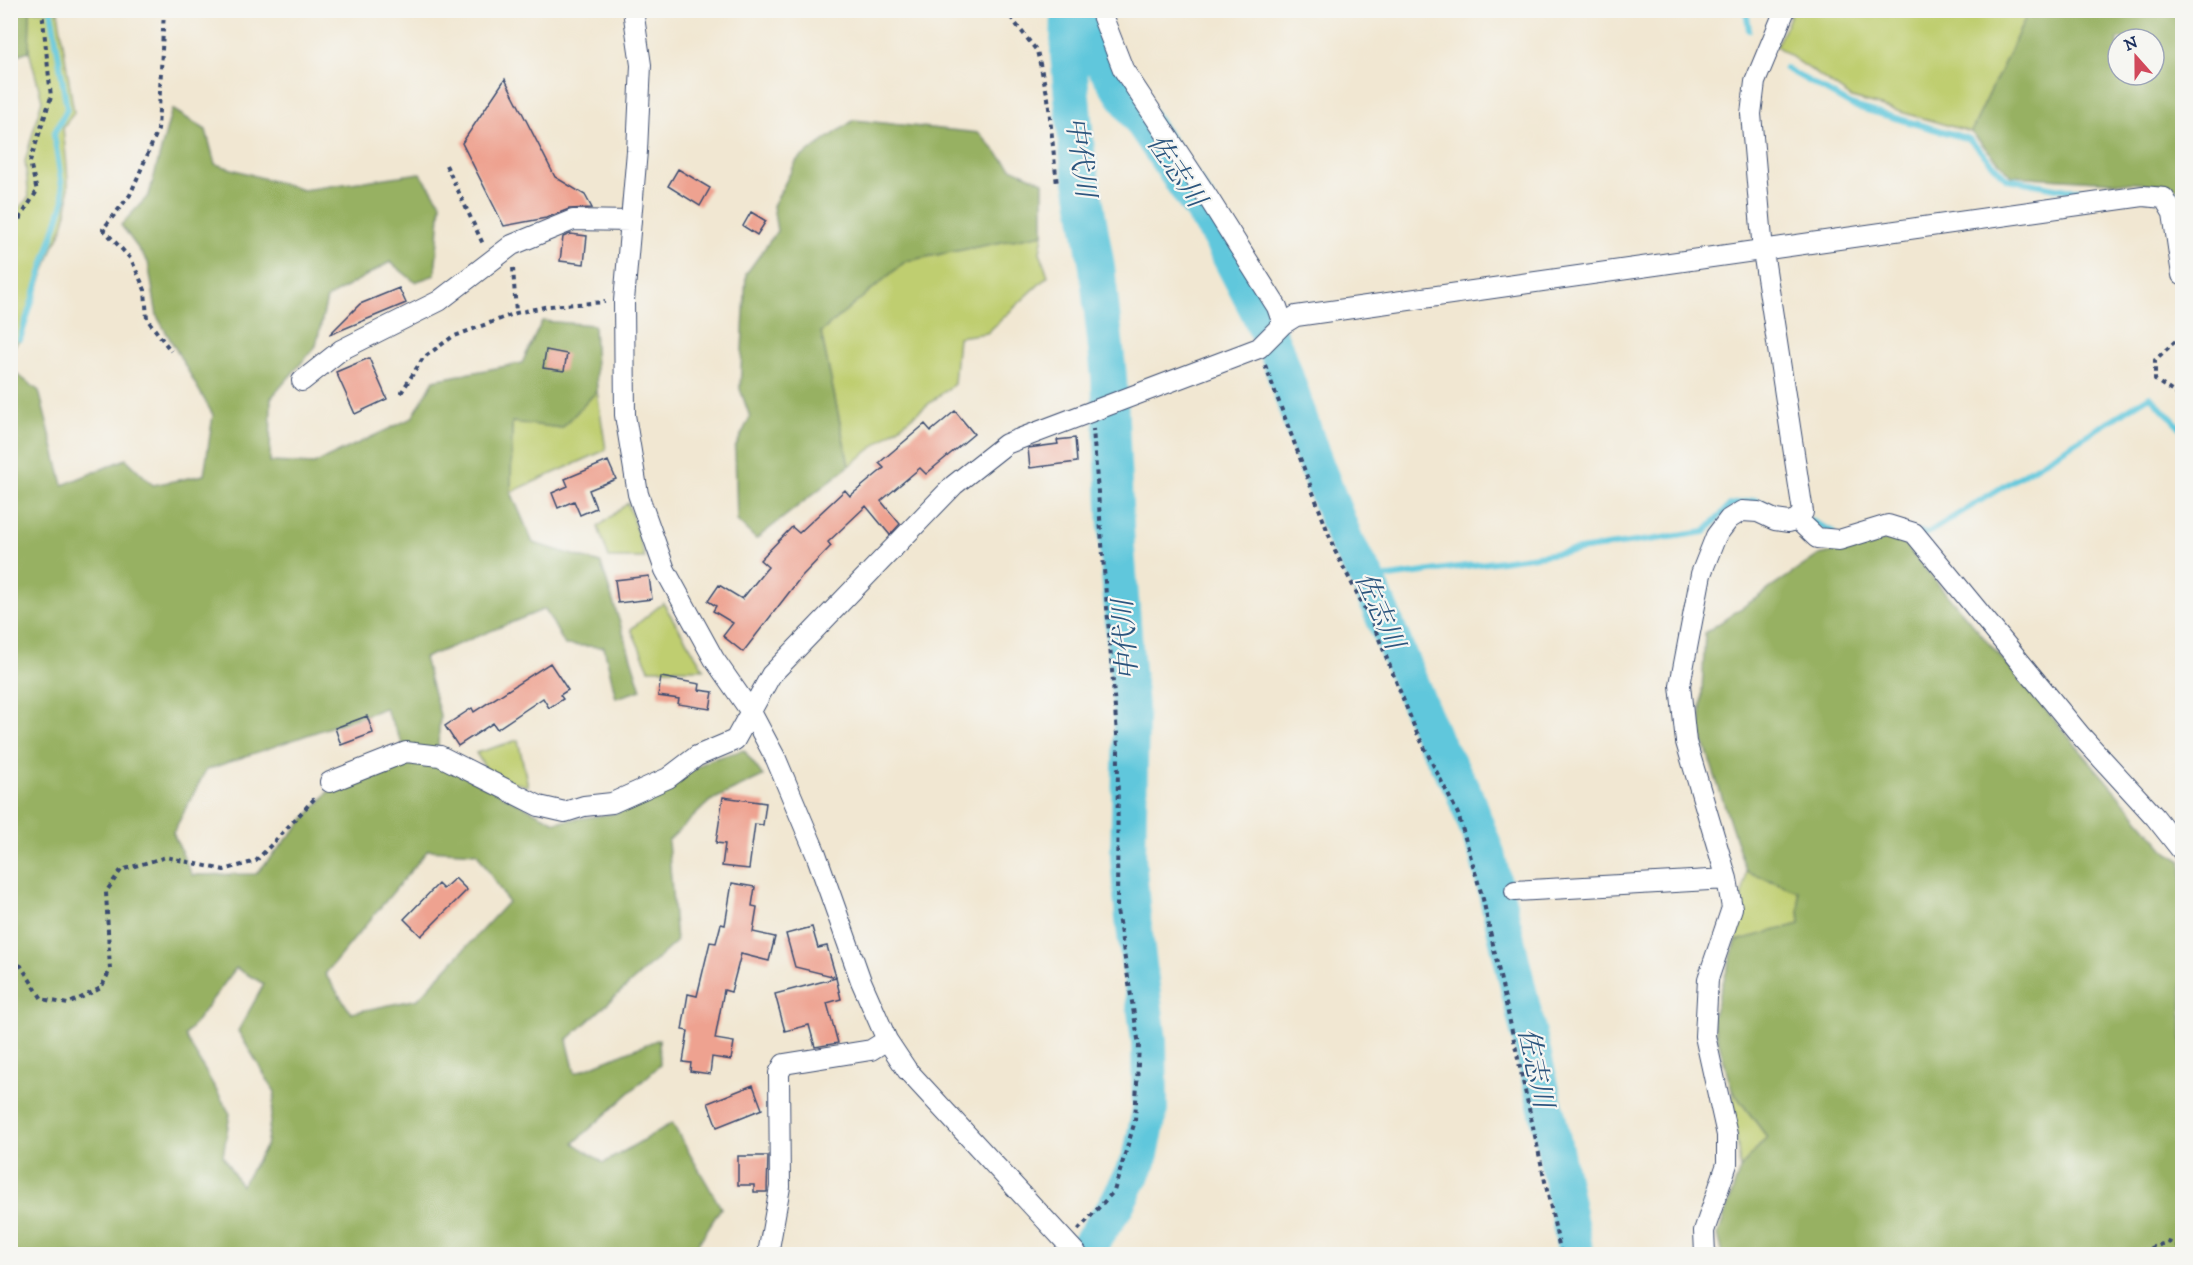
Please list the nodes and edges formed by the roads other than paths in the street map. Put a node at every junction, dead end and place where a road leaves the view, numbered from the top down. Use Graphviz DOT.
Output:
graph roads {
  1 [pos="633,10"];
  2 [pos="1100,10"];
  3 [pos="1785,10"];
  4 [pos="631,221"];
  5 [pos="1763,251"];
  6 [pos="2182,275"];
  7 [pos="1283,324"];
  8 [pos="302,381"];
  9 [pos="1797,519"];
  10 [pos="751,712"];
  11 [pos="330,782"];
  12 [pos="2182,851"];
  13 [pos="1727,879"];
  14 [pos="1515,891"];
  15 [pos="887,1040"];
  16 [pos="1065,1251"];
  17 [pos="768,1254"];
  18 [pos="1705,1254"];
  1 -- 4 [label="street"];
  2 -- 7 [label="street"];
  3 -- 5 [label="street"];
  4 -- 8 [label="street"];
  4 -- 10 [label="street"];
  5 -- 6 [label="street"];
  5 -- 7 [label="street"];
  5 -- 9 [label="street"];
  7 -- 10 [label="street"];
  9 -- 12 [label="street"];
  9 -- 13 [label="street"];
  10 -- 11 [label="street"];
  10 -- 15 [label="street"];
  13 -- 14 [label="street"];
  13 -- 18 [label="street"];
  15 -- 16 [label="street"];
  15 -- 17 [label="street"];
}
